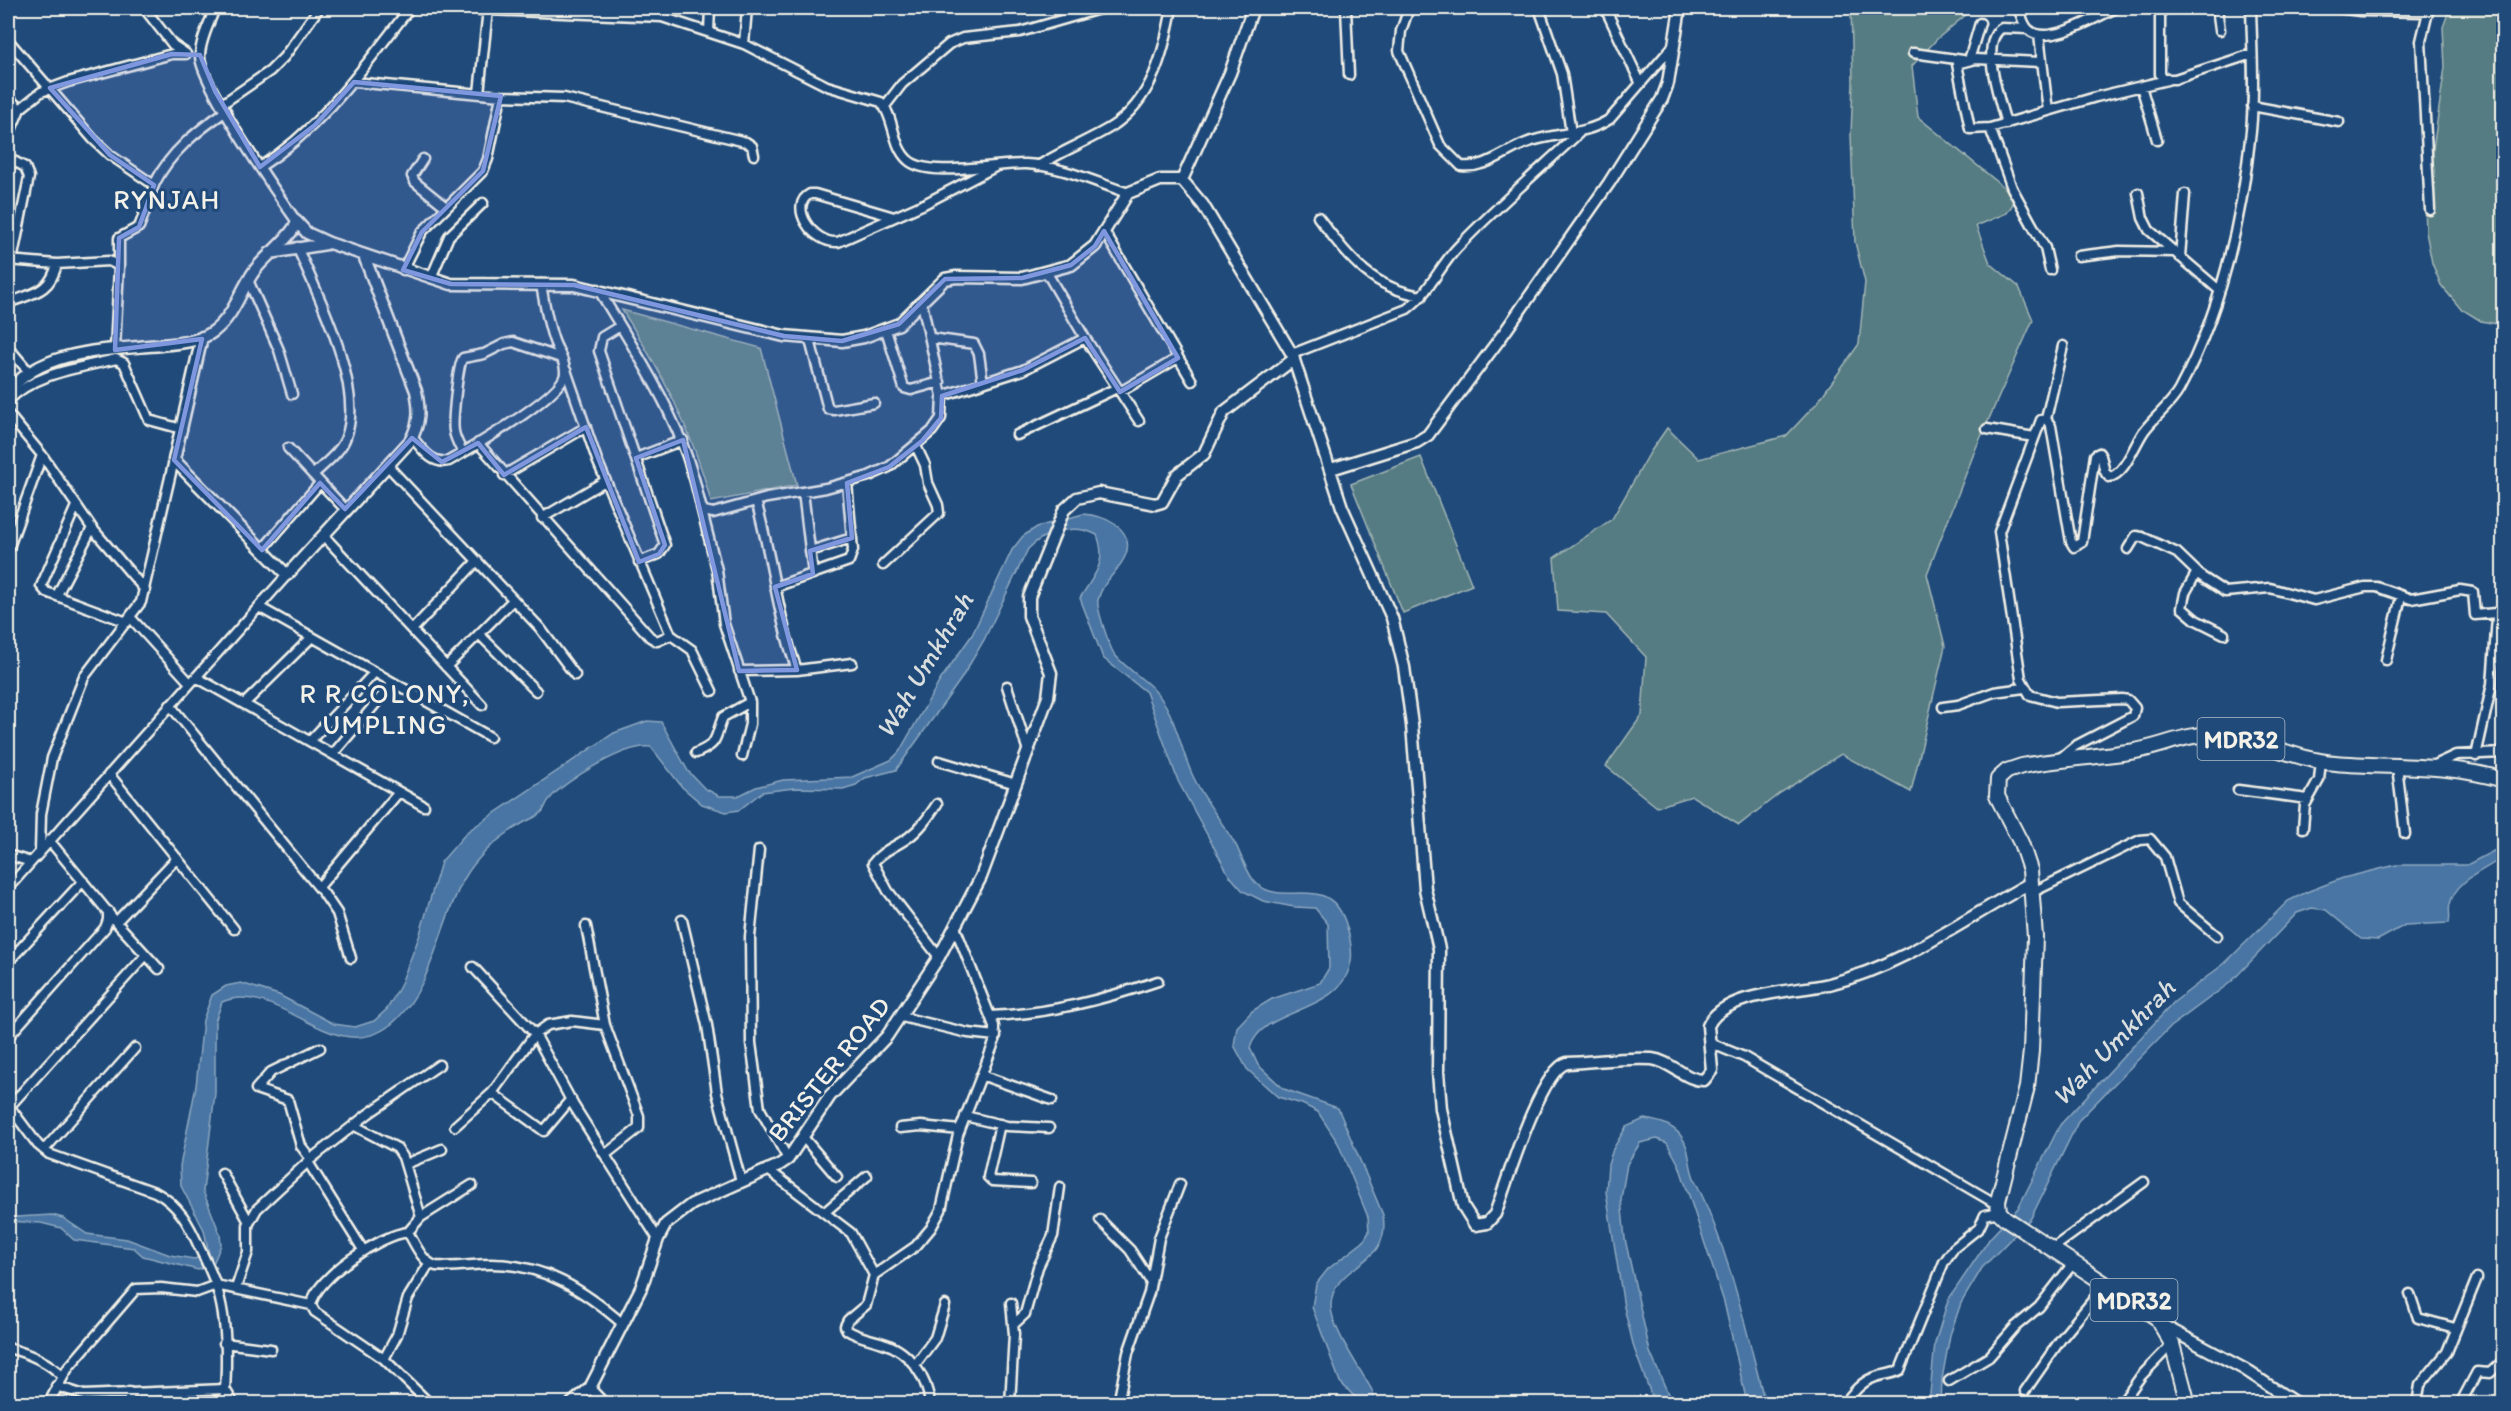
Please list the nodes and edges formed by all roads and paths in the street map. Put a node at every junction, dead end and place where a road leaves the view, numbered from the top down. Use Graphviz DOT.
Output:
graph roads {
  1 [pos="144,8"];
  2 [pos="215,8"];
  3 [pos="320,8"];
  4 [pos="410,8"];
  5 [pos="439,8"];
  6 [pos="710,8"];
  7 [pos="747,8"];
  8 [pos="1103,8"];
  9 [pos="1172,8"];
  10 [pos="1254,8"];
  11 [pos="1346,8"];
  12 [pos="1397,8"];
  13 [pos="1408,8"];
  14 [pos="1539,8"];
  15 [pos="1605,8"];
  16 [pos="1680,8"];
  17 [pos="2018,8"];
  18 [pos="2116,8"];
  19 [pos="2160,8"];
  20 [pos="2217,8"];
  21 [pos="2251,8"];
  22 [pos="2344,8"];
  23 [pos="488,9"];
  24 [pos="2427,10"];
  25 [pos="655,12"];
  26 [pos="1980,22"];
  27 [pos="2028,29"];
  28 [pos="2220,30"];
  29 [pos="709,32"];
  30 [pos="2039,35"];
  31 [pos="8,40"];
  32 [pos="744,44"];
  33 [pos="1672,46"];
  34 [pos="1913,53"];
  35 [pos="186,54"];
  36 [pos="2252,54"];
  37 [pos="200,55"];
  38 [pos="1990,59"];
  39 [pos="1966,60"];
  40 [pos="2040,62"];
  41 [pos="1349,75"];
  42 [pos="2167,80"];
  43 [pos="354,82"];
  44 [pos="1640,82"];
  45 [pos="2141,86"];
  46 [pos="50,88"];
  47 [pos="479,93"];
  48 [pos="501,96"];
  49 [pos="8,97"];
  50 [pos="885,106"];
  51 [pos="2252,106"];
  52 [pos="224,107"];
  53 [pos="20,109"];
  54 [pos="2048,111"];
  55 [pos="2339,122"];
  56 [pos="2006,124"];
  57 [pos="1990,128"];
  58 [pos="1575,133"];
  59 [pos="8,137"];
  60 [pos="2157,140"];
  61 [pos="754,155"];
  62 [pos="8,158"];
  63 [pos="423,159"];
  64 [pos="997,165"];
  65 [pos="1038,166"];
  66 [pos="261,167"];
  67 [pos="1182,180"];
  68 [pos="154,185"];
  69 [pos="1128,193"];
  70 [pos="2138,193"];
  71 [pos="2185,194"];
  72 [pos="483,203"];
  73 [pos="446,207"];
  74 [pos="2430,210"];
  75 [pos="894,216"];
  76 [pos="1318,217"];
  77 [pos="297,222"];
  78 [pos="1104,231"];
  79 [pos="329,243"];
  80 [pos="297,247"];
  81 [pos="267,254"];
  82 [pos="2177,254"];
  83 [pos="364,256"];
  84 [pos="2078,256"];
  85 [pos="10,261"];
  86 [pos="57,264"];
  87 [pos="119,266"];
  88 [pos="403,270"];
  89 [pos="2050,270"];
  90 [pos="1047,273"];
  91 [pos="432,278"];
  92 [pos="248,280"];
  93 [pos="541,284"];
  94 [pos="597,289"];
  95 [pos="2219,290"];
  96 [pos="1422,296"];
  97 [pos="8,303"];
  98 [pos="922,303"];
  99 [pos="620,326"];
  100 [pos="886,330"];
  101 [pos="202,338"];
  102 [pos="931,338"];
  103 [pos="1085,338"];
  104 [pos="810,340"];
  105 [pos="2064,346"];
  106 [pos="8,347"];
  107 [pos="115,350"];
  108 [pos="1293,357"];
  109 [pos="561,358"];
  110 [pos="1178,358"];
  111 [pos="565,369"];
  112 [pos="28,372"];
  113 [pos="1192,381"];
  114 [pos="940,382"];
  115 [pos="983,383"];
  116 [pos="1118,390"];
  117 [pos="8,392"];
  118 [pos="292,394"];
  119 [pos="942,396"];
  120 [pos="8,401"];
  121 [pos="874,403"];
  122 [pos="8,414"];
  123 [pos="2046,419"];
  124 [pos="1139,421"];
  125 [pos="585,428"];
  126 [pos="182,429"];
  127 [pos="1987,429"];
  128 [pos="1017,435"];
  129 [pos="412,437"];
  130 [pos="2034,437"];
  131 [pos="683,440"];
  132 [pos="478,443"];
  133 [pos="915,446"];
  134 [pos="288,448"];
  135 [pos="463,453"];
  136 [pos="42,455"];
  137 [pos="636,458"];
  138 [pos="174,460"];
  139 [pos="387,465"];
  140 [pos="1331,469"];
  141 [pos="313,475"];
  142 [pos="504,475"];
  143 [pos="605,481"];
  144 [pos="320,483"];
  145 [pos="847,483"];
  146 [pos="803,492"];
  147 [pos="756,501"];
  148 [pos="76,506"];
  149 [pos="701,506"];
  150 [pos="345,509"];
  151 [pos="542,518"];
  152 [pos="92,528"];
  153 [pos="323,535"];
  154 [pos="852,538"];
  155 [pos="8,546"];
  156 [pos="2128,549"];
  157 [pos="262,550"];
  158 [pos="810,551"];
  159 [pos="477,561"];
  160 [pos="639,562"];
  161 [pos="883,565"];
  162 [pos="2197,572"];
  163 [pos="813,574"];
  164 [pos="287,575"];
  165 [pos="775,587"];
  166 [pos="145,590"];
  167 [pos="57,595"];
  168 [pos="2401,597"];
  169 [pos="513,600"];
  170 [pos="259,607"];
  171 [pos="129,620"];
  172 [pos="412,630"];
  173 [pos="479,634"];
  174 [pos="2224,634"];
  175 [pos="670,635"];
  176 [pos="312,637"];
  177 [pos="2386,660"];
  178 [pos="852,663"];
  179 [pos="446,667"];
  180 [pos="797,670"];
  181 [pos="740,671"];
  182 [pos="375,672"];
  183 [pos="575,675"];
  184 [pos="193,680"];
  185 [pos="393,683"];
  186 [pos="1007,686"];
  187 [pos="2024,687"];
  188 [pos="536,691"];
  189 [pos="712,691"];
  190 [pos="750,702"];
  191 [pos="244,704"];
  192 [pos="170,705"];
  193 [pos="482,705"];
  194 [pos="1943,706"];
  195 [pos="490,737"];
  196 [pos="310,741"];
  197 [pos="1028,751"];
  198 [pos="696,753"];
  199 [pos="2504,753"];
  200 [pos="333,754"];
  201 [pos="742,756"];
  202 [pos="2476,756"];
  203 [pos="2059,759"];
  204 [pos="939,761"];
  205 [pos="2321,761"];
  206 [pos="2397,766"];
  207 [pos="2431,767"];
  208 [pos="109,774"];
  209 [pos="2504,780"];
  210 [pos="1016,784"];
  211 [pos="2238,790"];
  212 [pos="399,792"];
  213 [pos="2308,799"];
  214 [pos="937,804"];
  215 [pos="424,806"];
  216 [pos="2303,828"];
  217 [pos="2405,834"];
  218 [pos="49,840"];
  219 [pos="759,850"];
  220 [pos="40,851"];
  221 [pos="8,855"];
  222 [pos="177,858"];
  223 [pos="30,862"];
  224 [pos="83,881"];
  225 [pos="319,887"];
  226 [pos="2032,887"];
  227 [pos="8,888"];
  228 [pos="108,911"];
  229 [pos="682,920"];
  230 [pos="116,922"];
  231 [pos="586,926"];
  232 [pos="955,927"];
  233 [pos="234,929"];
  234 [pos="2217,936"];
  235 [pos="146,955"];
  236 [pos="939,957"];
  237 [pos="351,958"];
  238 [pos="8,962"];
  239 [pos="473,967"];
  240 [pos="159,969"];
  241 [pos="1158,981"];
  242 [pos="990,1016"];
  243 [pos="902,1017"];
  244 [pos="605,1025"];
  245 [pos="535,1034"];
  246 [pos="996,1036"];
  247 [pos="8,1037"];
  248 [pos="1710,1043"];
  249 [pos="135,1048"];
  250 [pos="320,1048"];
  251 [pos="439,1065"];
  252 [pos="981,1075"];
  253 [pos="492,1093"];
  254 [pos="571,1099"];
  255 [pos="1052,1100"];
  256 [pos="8,1106"];
  257 [pos="965,1116"];
  258 [pos="1000,1124"];
  259 [pos="355,1126"];
  260 [pos="455,1126"];
  261 [pos="900,1128"];
  262 [pos="1049,1128"];
  263 [pos="960,1130"];
  264 [pos="803,1137"];
  265 [pos="442,1149"];
  266 [pos="44,1150"];
  267 [pos="605,1155"];
  268 [pos="788,1158"];
  269 [pos="309,1161"];
  270 [pos="406,1164"];
  271 [pos="767,1169"];
  272 [pos="222,1173"];
  273 [pos="867,1176"];
  274 [pos="837,1177"];
  275 [pos="741,1181"];
  276 [pos="2144,1182"];
  277 [pos="1031,1183"];
  278 [pos="1180,1184"];
  279 [pos="472,1185"];
  280 [pos="1060,1187"];
  281 [pos="2001,1211"];
  282 [pos="825,1212"];
  283 [pos="421,1217"];
  284 [pos="1100,1220"];
  285 [pos="249,1222"];
  286 [pos="408,1232"];
  287 [pos="658,1239"];
  288 [pos="2053,1248"];
  289 [pos="363,1250"];
  290 [pos="2074,1262"];
  291 [pos="429,1264"];
  292 [pos="874,1275"];
  293 [pos="2477,1278"];
  294 [pos="1151,1282"];
  295 [pos="215,1283"];
  296 [pos="2107,1283"];
  297 [pos="236,1288"];
  298 [pos="2410,1294"];
  299 [pos="1011,1302"];
  300 [pos="311,1305"];
  301 [pos="945,1305"];
  302 [pos="623,1324"];
  303 [pos="1013,1326"];
  304 [pos="2164,1326"];
  305 [pos="2455,1328"];
  306 [pos="224,1343"];
  307 [pos="2172,1344"];
  308 [pos="8,1348"];
  309 [pos="271,1349"];
  310 [pos="384,1359"];
  311 [pos="2504,1360"];
  312 [pos="915,1365"];
  313 [pos="62,1376"];
  314 [pos="1949,1381"];
  315 [pos="56,1386"];
  316 [pos="590,1388"];
  317 [pos="225,1389"];
  318 [pos="2025,1391"];
  319 [pos="129,1392"];
  320 [pos="48,1404"];
  321 [pos="129,1404"];
  322 [pos="224,1404"];
  323 [pos="234,1404"];
  324 [pos="430,1404"];
  325 [pos="571,1404"];
  326 [pos="605,1404"];
  327 [pos="930,1404"];
  328 [pos="1010,1404"];
  329 [pos="1118,1404"];
  330 [pos="1844,1404"];
  331 [pos="2121,1404"];
  332 [pos="2188,1404"];
  333 [pos="2297,1404"];
  334 [pos="2417,1404"];
  335 [pos="2460,1404"];
  1 -- 35 [label="street"];
  2 -- 37 [label="street"];
  3 -- 52 [label="street"];
  4 -- 43 [label="street"];
  5 -- 23 [label="street"];
  6 -- 29 [label="street"];
  7 -- 32 [label="street"];
  8 -- 50 [label="street"];
  9 -- 65 [label="street"];
  10 -- 67 [label="street"];
  11 -- 41 [label="street"];
  12 -- 13 [label="street"];
  13 -- 58 [label="street"];
  14 -- 58 [label="street"];
  15 -- 44 [label="street"];
  16 -- 33 [label="street"];
  17 -- 27 [label="street"];
  18 -- 30 [label="street"];
  19 -- 42 [label="street"];
  20 -- 28 [label="street"];
  21 -- 36 [label="street"];
  22 -- 24 [label="street"];
  23 -- 25 [label="street"];
  23 -- 47 [label="street"];
  24 -- 74 [label="street"];
  25 -- 29 [label="street"];
  26 -- 39 [label="street"];
  27 -- 30 [label="street"];
  27 -- 38 [label="street"];
  29 -- 32 [label="street"];
  30 -- 40 [label="street"];
  31 -- 46 [label="street"];
  32 -- 50 [label="street"];
  33 -- 44 [label="street"];
  33 -- 140 [label="street"];
  34 -- 39 [label="street"];
  35 -- 37 [label="street"];
  35 -- 46 [label="street"];
  36 -- 42 [label="street"];
  36 -- 51 [label="street"];
  37 -- 52 [label="street"];
  38 -- 39 [label="street"];
  38 -- 40 [label="street"];
  38 -- 56 [label="street"];
  39 -- 57 [label="street"];
  40 -- 54 [label="street"];
  42 -- 45 [label="street"];
  43 -- 47 [label="street"];
  43 -- 66 [label="street"];
  44 -- 58 [label="street"];
  45 -- 54 [label="street"];
  45 -- 60 [label="street"];
  46 -- 53 [label="street"];
  46 -- 68 [label="street"];
  47 -- 48 [label="street"];
  48 -- 61 [label="street"];
  48 -- 73 [label="street"];
  49 -- 53 [label="street"];
  50 -- 64 [label="street"];
  51 -- 55 [label="street"];
  51 -- 95 [label="street"];
  52 -- 66 [label="street"];
  52 -- 68 [label="street"];
  53 -- 59 [label="street"];
  54 -- 56 [label="street"];
  56 -- 57 [label="street"];
  57 -- 89 [label="street"];
  58 -- 96 [label="street"];
  62 -- 85 [label="street"];
  63 -- 73 [label="street"];
  64 -- 65 [label="street"];
  64 -- 75 [label="street"];
  65 -- 69 [label="street"];
  66 -- 77 [label="street"];
  67 -- 69 [label="street"];
  67 -- 108 [label="street"];
  68 -- 87 [label="street"];
  69 -- 78 [label="street"];
  70 -- 82 [label="street"];
  71 -- 82 [label="street"];
  72 -- 91 [label="street"];
  73 -- 88 [label="street"];
  75 -- 75 [label="street"];
  76 -- 96 [label="street"];
  77 -- 79 [label="street"];
  77 -- 81 [label="street"];
  78 -- 90 [label="street"];
  78 -- 110 [label="street"];
  79 -- 80 [label="street"];
  79 -- 83 [label="street"];
  80 -- 81 [label="street"];
  80 -- 141 [label="street"];
  81 -- 92 [label="street"];
  82 -- 84 [label="street"];
  82 -- 95 [label="street"];
  83 -- 88 [label="street"];
  83 -- 129 [label="street"];
  85 -- 86 [label="street"];
  86 -- 87 [label="street"];
  86 -- 97 [label="street"];
  87 -- 107 [label="street"];
  88 -- 91 [label="street"];
  90 -- 98 [label="street"];
  90 -- 103 [label="street"];
  91 -- 93 [label="street"];
  92 -- 101 [label="street"];
  92 -- 118 [label="street"];
  93 -- 94 [label="street"];
  93 -- 109 [label="street"];
  94 -- 99 [label="street"];
  94 -- 104 [label="street"];
  95 -- 123 [label="street"];
  96 -- 108 [label="street"];
  98 -- 100 [label="street"];
  98 -- 102 [label="street"];
  99 -- 131 [label="street"];
  99 -- 137 [label="street"];
  100 -- 104 [label="street"];
  100 -- 114 [label="street"];
  101 -- 107 [label="street"];
  101 -- 126 [label="street"];
  102 -- 114 [label="street"];
  102 -- 115 [label="street"];
  103 -- 115 [label="street"];
  103 -- 116 [label="street"];
  104 -- 121 [label="street"];
  105 -- 123 [label="street"];
  106 -- 112 [label="street"];
  107 -- 112 [label="street"];
  108 -- 140 [label="street"];
  108 -- 197 [label="street, BRISTER ROAD"];
  109 -- 111 [label="street"];
  109 -- 135 [label="street"];
  110 -- 113 [label="street"];
  110 -- 116 [label="street"];
  111 -- 125 [label="street"];
  111 -- 132 [label="street"];
  112 -- 117 [label="street"];
  114 -- 119 [label="street"];
  115 -- 119 [label="street"];
  116 -- 124 [label="street"];
  116 -- 128 [label="street"];
  119 -- 133 [label="street"];
  120 -- 126 [label="street"];
  122 -- 136 [label="street"];
  123 -- 130 [label="street"];
  125 -- 142 [label="street"];
  125 -- 143 [label="street"];
  126 -- 138 [label="street"];
  127 -- 130 [label="street"];
  129 -- 135 [label="street"];
  129 -- 139 [label="street"];
  130 -- 187 [label="street"];
  131 -- 137 [label="street"];
  131 -- 149 [label="street"];
  132 -- 135 [label="street"];
  132 -- 142 [label="street"];
  133 -- 145 [label="street"];
  133 -- 161 [label="street"];
  134 -- 141 [label="street"];
  136 -- 148 [label="street"];
  136 -- 155 [label="street"];
  137 -- 160 [label="street"];
  138 -- 157 [label="street"];
  138 -- 166 [label="street"];
  139 -- 150 [label="street"];
  139 -- 159 [label="street"];
  140 -- 248 [label="street"];
  141 -- 144 [label="street"];
  142 -- 151 [label="street"];
  143 -- 151 [label="street"];
  143 -- 160 [label="street"];
  144 -- 150 [label="street"];
  144 -- 157 [label="street"];
  145 -- 146 [label="street"];
  145 -- 154 [label="street"];
  146 -- 147 [label="street"];
  146 -- 158 [label="street"];
  147 -- 149 [label="street"];
  147 -- 165 [label="street"];
  148 -- 152 [label="street"];
  148 -- 167 [label="street"];
  149 -- 181 [label="street"];
  150 -- 153 [label="street"];
  151 -- 175 [label="street"];
  152 -- 166 [label="street"];
  152 -- 167 [label="street"];
  153 -- 164 [label="street"];
  153 -- 172 [label="street"];
  154 -- 158 [label="street"];
  154 -- 163 [label="street"];
  156 -- 162 [label="street"];
  157 -- 164 [label="street"];
  158 -- 163 [label="street"];
  159 -- 169 [label="street"];
  159 -- 172 [label="street"];
  160 -- 175 [label="street"];
  162 -- 168 [label="street"];
  162 -- 174 [label="street"];
  163 -- 165 [label="street"];
  164 -- 170 [label="street"];
  165 -- 180 [label="street"];
  166 -- 171 [label="street"];
  167 -- 171 [label="street"];
  168 -- 177 [label="street"];
  168 -- 202 [label="street"];
  169 -- 173 [label="street"];
  169 -- 183 [label="street"];
  170 -- 176 [label="street"];
  170 -- 184 [label="street"];
  171 -- 184 [label="street"];
  171 -- 220 [label="street"];
  172 -- 179 [label="street"];
  173 -- 179 [label="street"];
  173 -- 188 [label="street"];
  175 -- 189 [label="street"];
  176 -- 182 [label="street"];
  176 -- 191 [label="street"];
  178 -- 180 [label="street"];
  179 -- 193 [label="street"];
  180 -- 181 [label="street"];
  181 -- 190 [label="street"];
  182 -- 185 [label="street"];
  182 -- 196 [label="street"];
  184 -- 191 [label="street"];
  184 -- 192 [label="street"];
  185 -- 195 [label="street"];
  185 -- 200 [label="street"];
  186 -- 197 [label="street"];
  187 -- 194 [label="street"];
  187 -- 203 [label="street"];
  190 -- 198 [label="street"];
  190 -- 201 [label="street"];
  191 -- 196 [label="street"];
  192 -- 208 [label="street"];
  192 -- 225 [label="street"];
  196 -- 200 [label="street"];
  197 -- 210 [label="street, BRISTER ROAD"];
  199 -- 202 [label="street"];
  200 -- 212 [label="street"];
  202 -- 207 [label="street"];
  203 -- 205 [label="main road, MDR32"];
  203 -- 226 [label="main road, MDR32"];
  204 -- 210 [label="street"];
  205 -- 206 [label="main road, MDR32"];
  205 -- 213 [label="street"];
  206 -- 207 [label="main road, MDR32"];
  206 -- 217 [label="street"];
  207 -- 209 [label="main road, MDR32"];
  208 -- 218 [label="street"];
  208 -- 222 [label="street"];
  210 -- 232 [label="street, BRISTER ROAD"];
  211 -- 213 [label="street"];
  212 -- 215 [label="street"];
  212 -- 225 [label="street"];
  213 -- 216 [label="street"];
  214 -- 236 [label="street"];
  218 -- 220 [label="street"];
  218 -- 224 [label="street"];
  219 -- 268 [label="street"];
  220 -- 223 [label="street"];
  221 -- 223 [label="street"];
  222 -- 230 [label="street"];
  222 -- 233 [label="street"];
  223 -- 227 [label="street"];
  224 -- 228 [label="street"];
  224 -- 238 [label="street"];
  225 -- 237 [label="street"];
  226 -- 234 [label="street"];
  226 -- 248 [label="street"];
  226 -- 281 [label="main road, MDR32"];
  228 -- 230 [label="street"];
  228 -- 247 [label="street"];
  229 -- 275 [label="street"];
  230 -- 235 [label="street"];
  231 -- 244 [label="street"];
  232 -- 236 [label="street, BRISTER ROAD"];
  232 -- 242 [label="street"];
  235 -- 240 [label="street"];
  235 -- 256 [label="street"];
  236 -- 243 [label="street, BRISTER ROAD"];
  239 -- 245 [label="street"];
  241 -- 242 [label="street"];
  242 -- 246 [label="street"];
  243 -- 246 [label="street"];
  243 -- 264 [label="street, BRISTER ROAD"];
  244 -- 245 [label="street"];
  244 -- 267 [label="street"];
  245 -- 253 [label="street"];
  245 -- 254 [label="street"];
  246 -- 252 [label="street"];
  248 -- 281 [label="street"];
  249 -- 266 [label="street"];
  250 -- 269 [label="street"];
  251 -- 259 [label="street"];
  252 -- 255 [label="street"];
  252 -- 257 [label="street"];
  253 -- 254 [label="street"];
  253 -- 260 [label="street"];
  254 -- 267 [label="street"];
  256 -- 266 [label="street"];
  257 -- 258 [label="street"];
  257 -- 263 [label="street"];
  258 -- 262 [label="street"];
  258 -- 277 [label="street"];
  259 -- 269 [label="street"];
  259 -- 270 [label="street"];
  261 -- 263 [label="street"];
  263 -- 292 [label="street"];
  264 -- 268 [label="street, BRISTER ROAD"];
  264 -- 274 [label="street"];
  265 -- 270 [label="street"];
  266 -- 295 [label="street"];
  267 -- 287 [label="street"];
  268 -- 271 [label="street, BRISTER ROAD"];
  269 -- 285 [label="street"];
  269 -- 289 [label="street"];
  270 -- 283 [label="street"];
  271 -- 275 [label="street, BRISTER ROAD"];
  271 -- 282 [label="street"];
  272 -- 285 [label="street"];
  273 -- 282 [label="street"];
  275 -- 287 [label="street, BRISTER ROAD"];
  276 -- 288 [label="street"];
  278 -- 294 [label="street"];
  279 -- 283 [label="street"];
  280 -- 303 [label="street"];
  281 -- 288 [label="main road, MDR32"];
  281 -- 330 [label="street"];
  282 -- 292 [label="street"];
  283 -- 286 [label="street"];
  284 -- 294 [label="street"];
  285 -- 297 [label="street"];
  286 -- 289 [label="street"];
  286 -- 291 [label="street"];
  287 -- 302 [label="street, BRISTER ROAD"];
  288 -- 290 [label="main road, MDR32"];
  289 -- 300 [label="street"];
  290 -- 296 [label="main road, MDR32"];
  290 -- 314 [label="street"];
  291 -- 302 [label="street"];
  291 -- 310 [label="street"];
  292 -- 312 [label="street"];
  293 -- 305 [label="street"];
  294 -- 329 [label="street"];
  295 -- 297 [label="street"];
  295 -- 306 [label="street"];
  295 -- 313 [label="street"];
  296 -- 304 [label="main road, MDR32"];
  296 -- 318 [label="street"];
  297 -- 300 [label="street"];
  298 -- 305 [label="street"];
  299 -- 303 [label="street"];
  300 -- 310 [label="street"];
  301 -- 312 [label="street"];
  302 -- 316 [label="street, BRISTER ROAD"];
  303 -- 328 [label="street"];
  304 -- 307 [label="main road, MDR32"];
  304 -- 333 [label="street"];
  305 -- 334 [label="street"];
  306 -- 309 [label="street"];
  306 -- 317 [label="street"];
  307 -- 331 [label="street"];
  307 -- 332 [label="main road, MDR32"];
  308 -- 313 [label="street"];
  310 -- 324 [label="street"];
  311 -- 335 [label="street"];
  312 -- 327 [label="street"];
  313 -- 315 [label="street"];
  315 -- 319 [label="street"];
  315 -- 320 [label="street"];
  316 -- 325 [label="street, BRISTER ROAD"];
  316 -- 326 [label="street"];
  317 -- 319 [label="street"];
  317 -- 322 [label="street"];
  317 -- 323 [label="street"];
  319 -- 321 [label="street"];
}
